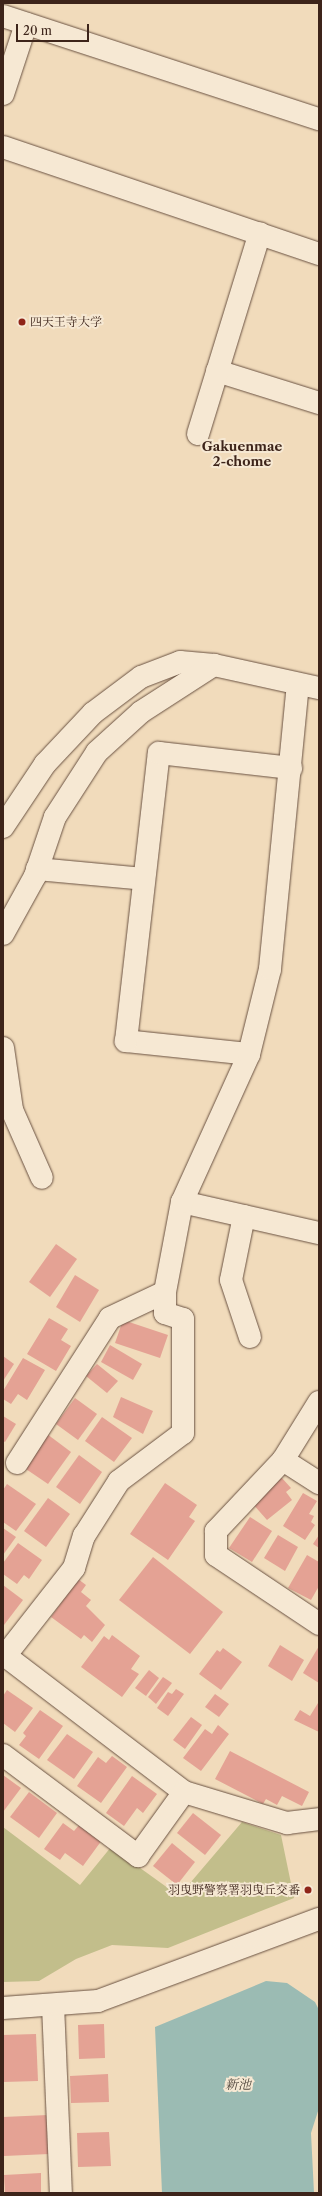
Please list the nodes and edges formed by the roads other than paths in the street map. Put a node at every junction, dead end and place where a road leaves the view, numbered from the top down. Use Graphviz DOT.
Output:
graph roads {
  1 [pos="3,16"];
  2 [pos="26,24"];
  3 [pos="3,94"];
  4 [pos="319,119"];
  5 [pos="3,147"];
  6 [pos="260,233"];
  7 [pos="319,253"];
  8 [pos="217,371"];
  9 [pos="319,403"];
  10 [pos="198,434"];
  11 [pos="214,665"];
  12 [pos="309,687"];
  13 [pos="291,768"];
  14 [pos="3,827"];
  15 [pos="37,869"];
  16 [pos="144,879"];
  17 [pos="3,934"];
  18 [pos="3,1048"];
  19 [pos="248,1054"];
  20 [pos="42,1178"];
  21 [pos="182,1202"];
  22 [pos="244,1216"];
  23 [pos="319,1233"];
  24 [pos="165,1292"];
  25 [pos="250,1336"];
  26 [pos="319,1402"];
  27 [pos="283,1460"];
  28 [pos="16,1463"];
  29 [pos="319,1483"];
  30 [pos="319,1624"];
  31 [pos="4,1655"];
  32 [pos="3,1755"];
  33 [pos="184,1792"];
  34 [pos="319,1819"];
  35 [pos="319,1919"];
  36 [pos="53,2005"];
  37 [pos="3,2008"];
  38 [pos="61,2193"];
  1 -- 2 [label="street"];
  2 -- 3 [label="street"];
  2 -- 4 [label="street"];
  5 -- 6 [label="street"];
  6 -- 7 [label="street"];
  6 -- 8 [label="street"];
  8 -- 9 [label="street"];
  8 -- 10 [label="street"];
  11 -- 12 [label="street"];
  11 -- 14 [label="street"];
  11 -- 15 [label="street"];
  12 -- 13 [label="street"];
  13 -- 16 [label="street"];
  13 -- 19 [label="street"];
  15 -- 16 [label="street"];
  15 -- 17 [label="street"];
  16 -- 19 [label="street"];
  18 -- 20 [label="street"];
  19 -- 21 [label="street"];
  21 -- 22 [label="street"];
  21 -- 24 [label="street"];
  22 -- 23 [label="street"];
  22 -- 25 [label="street"];
  24 -- 28 [label="street"];
  24 -- 31 [label="street"];
  26 -- 27 [label="street"];
  27 -- 29 [label="street"];
  27 -- 30 [label="street"];
  31 -- 33 [label="street"];
  32 -- 33 [label="street"];
  33 -- 34 [label="street"];
  35 -- 36 [label="street"];
  36 -- 37 [label="street"];
  36 -- 38 [label="street"];
}
